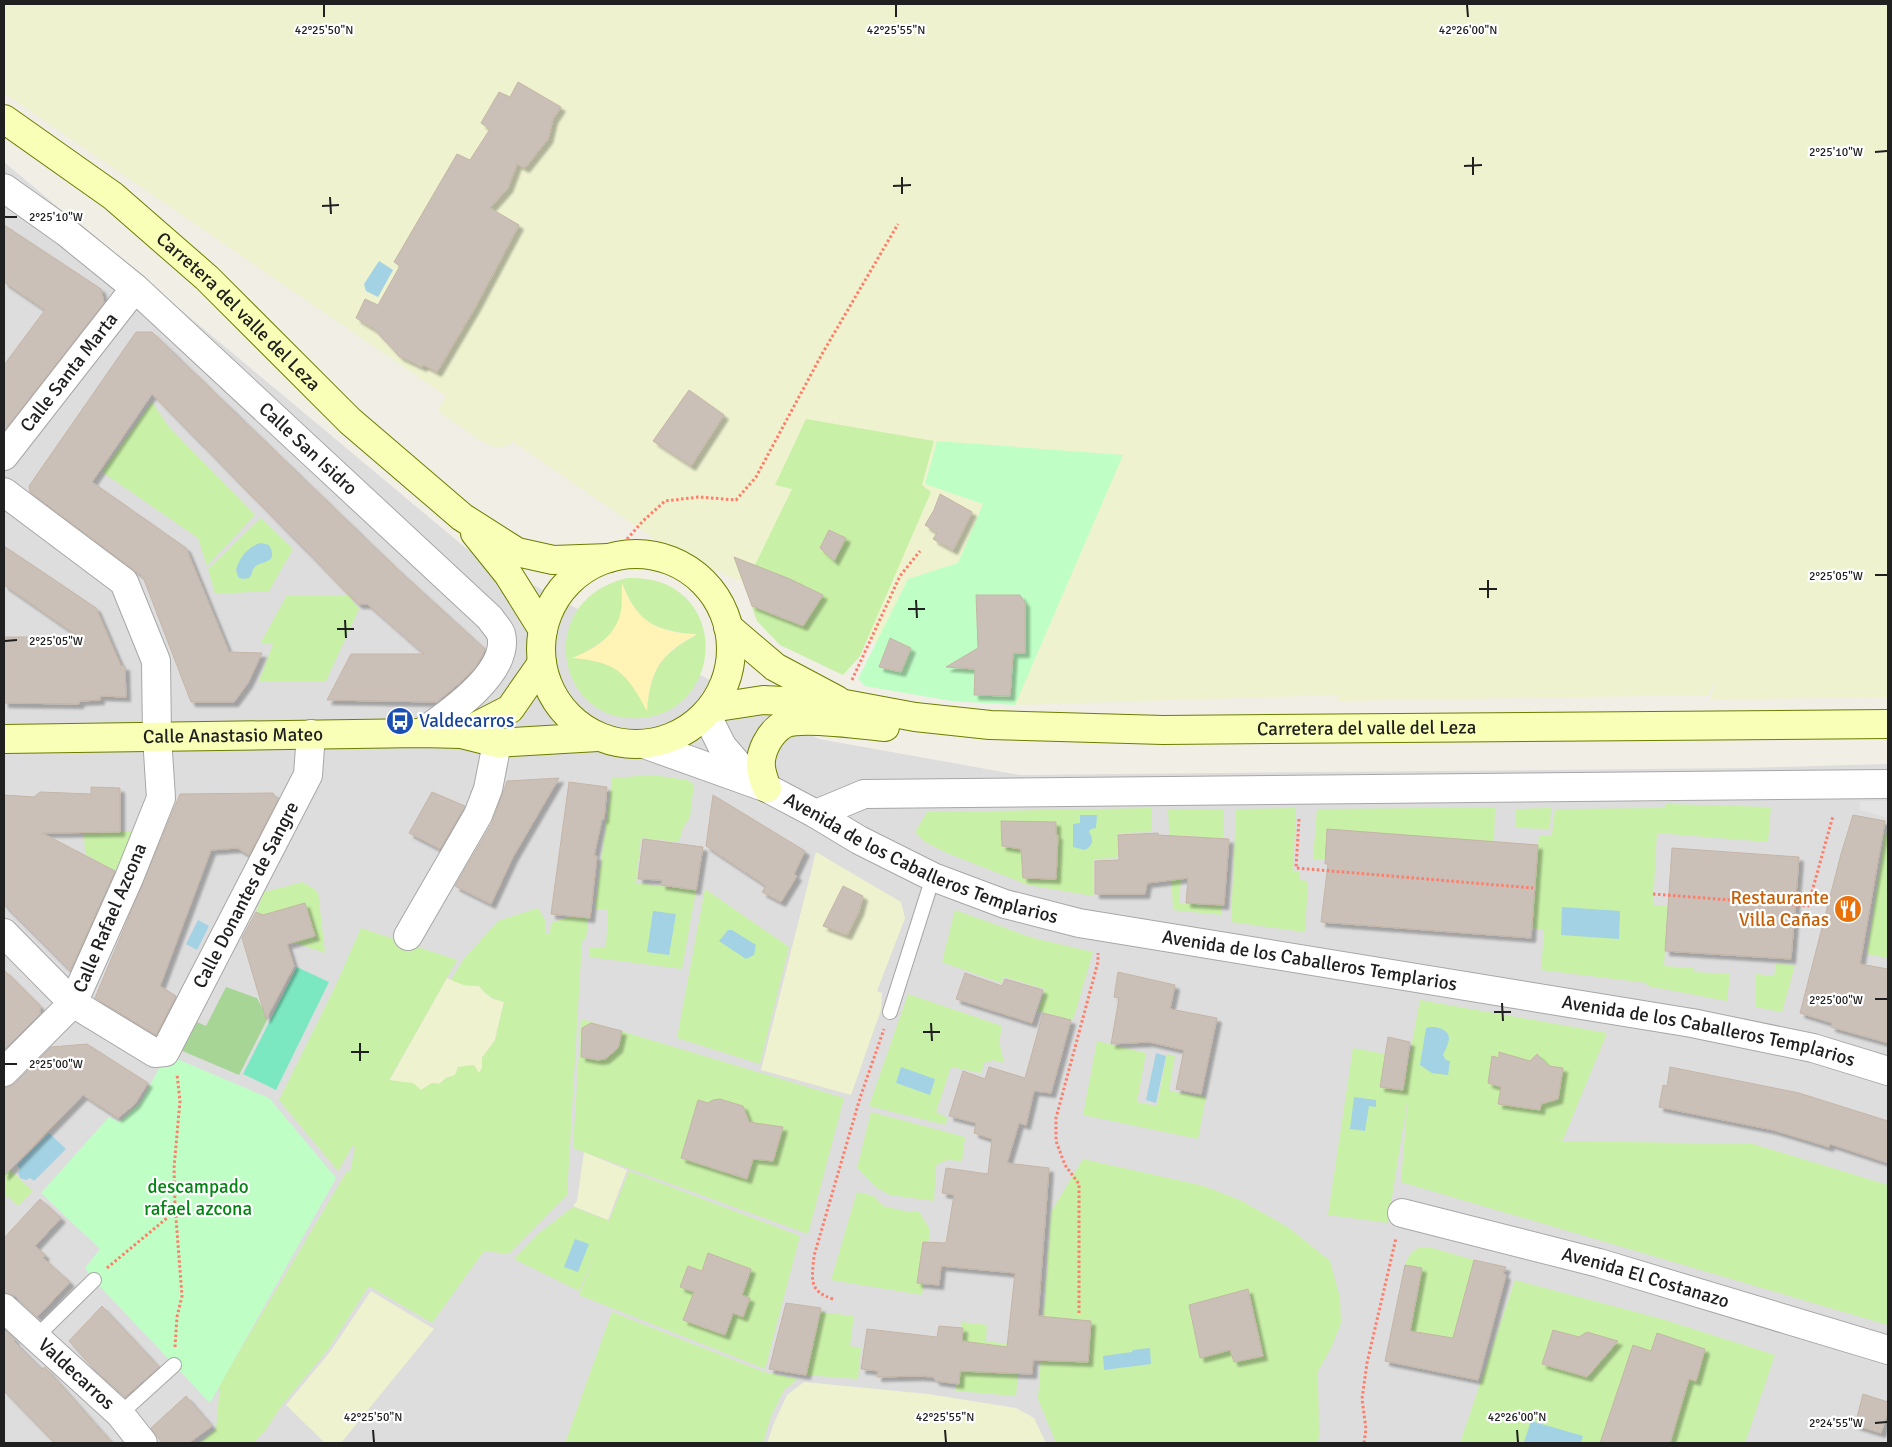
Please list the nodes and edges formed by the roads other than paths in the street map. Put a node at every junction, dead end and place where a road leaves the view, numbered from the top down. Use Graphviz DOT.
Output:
graph roads {
  1 [pos="4,119"];
  2 [pos="4,188"];
  3 [pos="135,288"];
  4 [pos="4,456"];
  5 [pos="4,492"];
  6 [pos="462,517"];
  7 [pos="606,558"];
  8 [pos="728,627"];
  9 [pos="543,630"];
  10 [pos="542,663"];
  11 [pos="851,705"];
  12 [pos="709,711"];
  13 [pos="990,724"];
  14 [pos="1888,724"];
  15 [pos="421,733"];
  16 [pos="310,734"];
  17 [pos="461,734"];
  18 [pos="157,737"];
  19 [pos="598,737"];
  20 [pos="4,739"];
  21 [pos="497,743"];
  22 [pos="644,744"];
  23 [pos="1888,784"];
  24 [pos="760,785"];
  25 [pos="816,814"];
  26 [pos="933,877"];
  27 [pos="4,933"];
  28 [pos="408,936"];
  29 [pos="73,1003"];
  30 [pos="890,1012"];
  31 [pos="1888,1071"];
  32 [pos="4,1072"];
  33 [pos="1402,1213"];
  34 [pos="94,1280"];
  35 [pos="4,1308"];
  36 [pos="35,1338"];
  37 [pos="1888,1350"];
  38 [pos="174,1365"];
  39 [pos="120,1414"];
  40 [pos="143,1443"];
  1 -- 6 [label="main road, Carretera del valle del Leza"];
  2 -- 3 [label="street, Calle San Isidro"];
  3 -- 4 [label="street, Calle Santa Marta"];
  3 -- 15 [label="street, Calle San Isidro"];
  5 -- 18 [label="street, Calle Rafael Azcona"];
  6 -- 7 [label="main road"];
  6 -- 9 [label="main road"];
  7 -- 8 [label="main road"];
  7 -- 9 [label="main road"];
  8 -- 11 [label="main road"];
  8 -- 12 [label="main road"];
  9 -- 10 [label="main road"];
  10 -- 17 [label="main road"];
  10 -- 19 [label="main road"];
  11 -- 12 [label="main road"];
  11 -- 13 [label="main road, Carretera del valle del Leza"];
  12 -- 22 [label="main road"];
  12 -- 24 [label="street, Avenida de los Caballeros Templarios"];
  13 -- 14 [label="main road, Carretera del valle del Leza"];
  13 -- 24 [label="main road"];
  15 -- 16 [label="main road, Calle Anastasio Mateo"];
  15 -- 17 [label="main road, Calle Anastasio Mateo"];
  16 -- 18 [label="main road, Calle Anastasio Mateo"];
  16 -- 29 [label="street, Calle Donantes de Sangre"];
  17 -- 21 [label="main road, Calle Anastasio Mateo"];
  18 -- 20 [label="main road, Calle Anastasio Mateo"];
  18 -- 29 [label="street, Calle Rafael Azcona"];
  19 -- 21 [label="main road, Calle Anastasio Mateo"];
  19 -- 22 [label="main road"];
  21 -- 28 [label="street"];
  22 -- 24 [label="street, Avenida de los Caballeros Templarios"];
  23 -- 25 [label="street"];
  24 -- 25 [label="street, Avenida de los Caballeros Templarios"];
  25 -- 26 [label="street, Avenida de los Caballeros Templarios"];
  26 -- 30 [label="lane"];
  26 -- 31 [label="street, Avenida de los Caballeros Templarios"];
  27 -- 29 [label="street"];
  29 -- 32 [label="street, Calle Rafael Azcona"];
  33 -- 37 [label="street, Avenida El Costanazo"];
  34 -- 36 [label="lane"];
  35 -- 36 [label="street, Valdecarros"];
  36 -- 39 [label="street, Valdecarros"];
  38 -- 39 [label="lane"];
  39 -- 40 [label="street, Valdecarros"];
}
